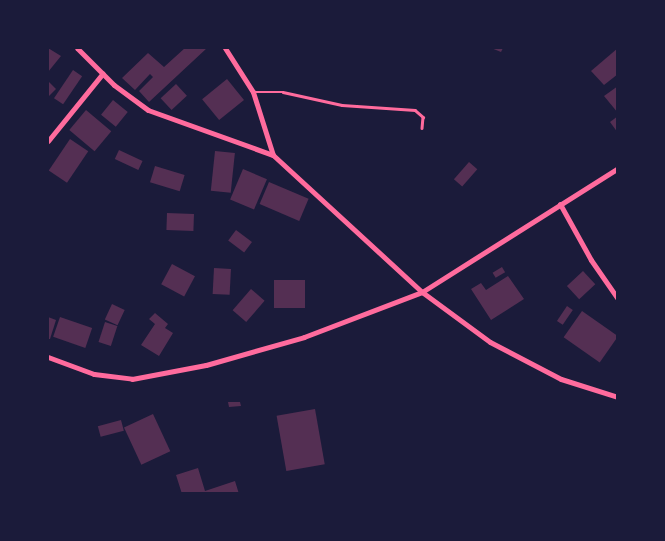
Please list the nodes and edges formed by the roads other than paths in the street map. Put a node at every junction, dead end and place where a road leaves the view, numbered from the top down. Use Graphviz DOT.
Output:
graph roads {
  1 [pos="77,48"];
  2 [pos="225,48"];
  3 [pos="103,73"];
  4 [pos="253,92"];
  5 [pos="422,128"];
  6 [pos="48,141"];
  7 [pos="273,155"];
  8 [pos="618,168"];
  9 [pos="560,204"];
  10 [pos="422,292"];
  11 [pos="618,299"];
  12 [pos="48,357"];
  13 [pos="617,395"];
  1 -- 3 [label="street"];
  2 -- 4 [label="street"];
  3 -- 6 [label="street"];
  3 -- 7 [label="street"];
  4 -- 5 [label="lane"];
  4 -- 7 [label="street"];
  7 -- 10 [label="street"];
  8 -- 9 [label="street"];
  9 -- 10 [label="street"];
  9 -- 11 [label="street"];
  10 -- 12 [label="street"];
  10 -- 13 [label="street"];
}
